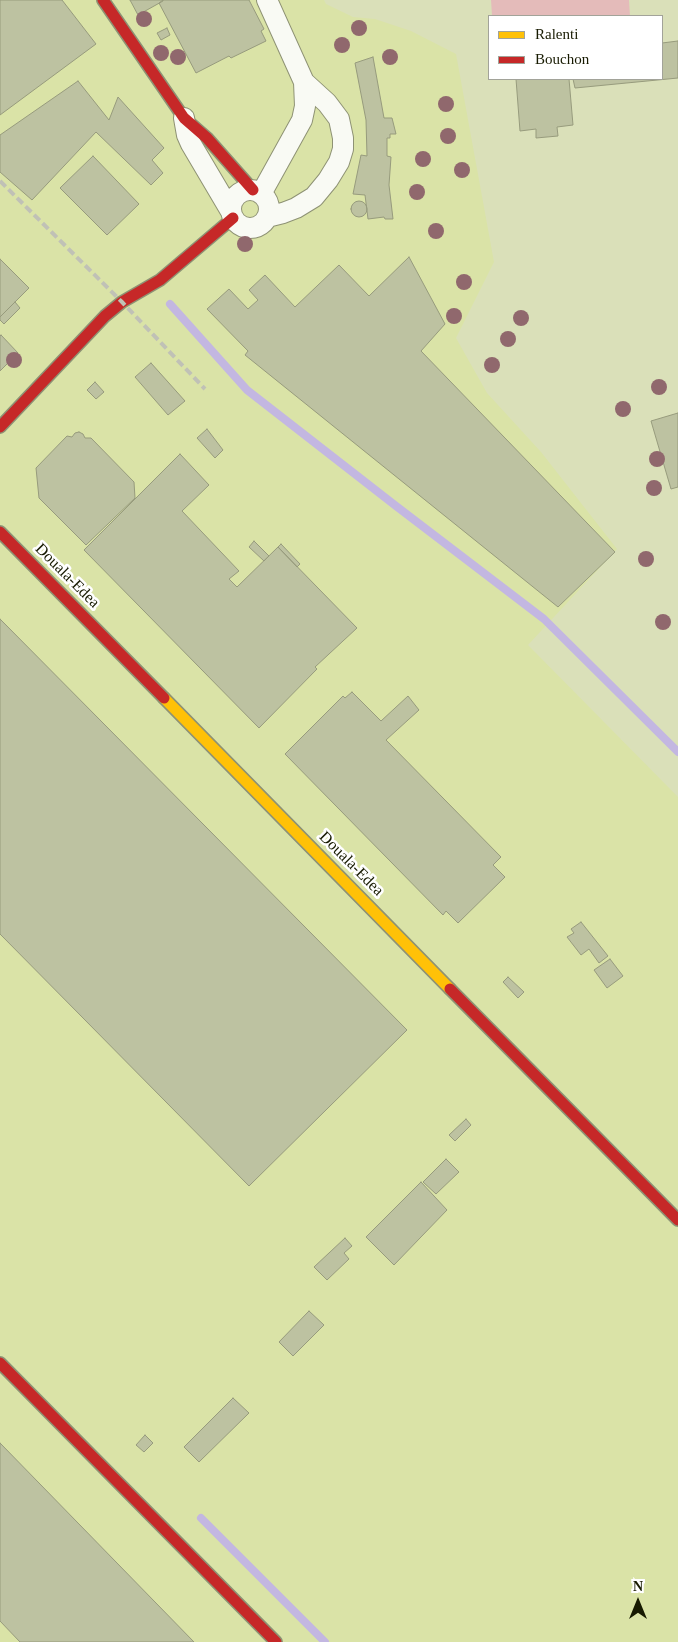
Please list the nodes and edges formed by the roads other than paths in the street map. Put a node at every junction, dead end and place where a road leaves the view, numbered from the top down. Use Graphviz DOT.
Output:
graph roads {
  1 [pos="103,0"];
  2 [pos="267,0"];
  3 [pos="304,82"];
  4 [pos="184,118"];
  5 [pos="257,192"];
  6 [pos="231,214"];
  7 [pos="267,217"];
  8 [pos="0,427"];
  9 [pos="0,532"];
  10 [pos="678,1220"];
  11 [pos="0,1363"];
  12 [pos="276,1642"];
  1 -- 4 [label="main road"];
  2 -- 3 [label="street"];
  3 -- 5 [label="street"];
  3 -- 7 [label="street"];
  4 -- 5 [label="main road"];
  4 -- 6 [label="street"];
  5 -- 6 [label="street"];
  5 -- 7 [label="street"];
  6 -- 7 [label="street"];
  6 -- 8 [label="main road"];
  9 -- 10 [label="main road, Douala-Edea"];
  11 -- 12 [label="main road"];
}
